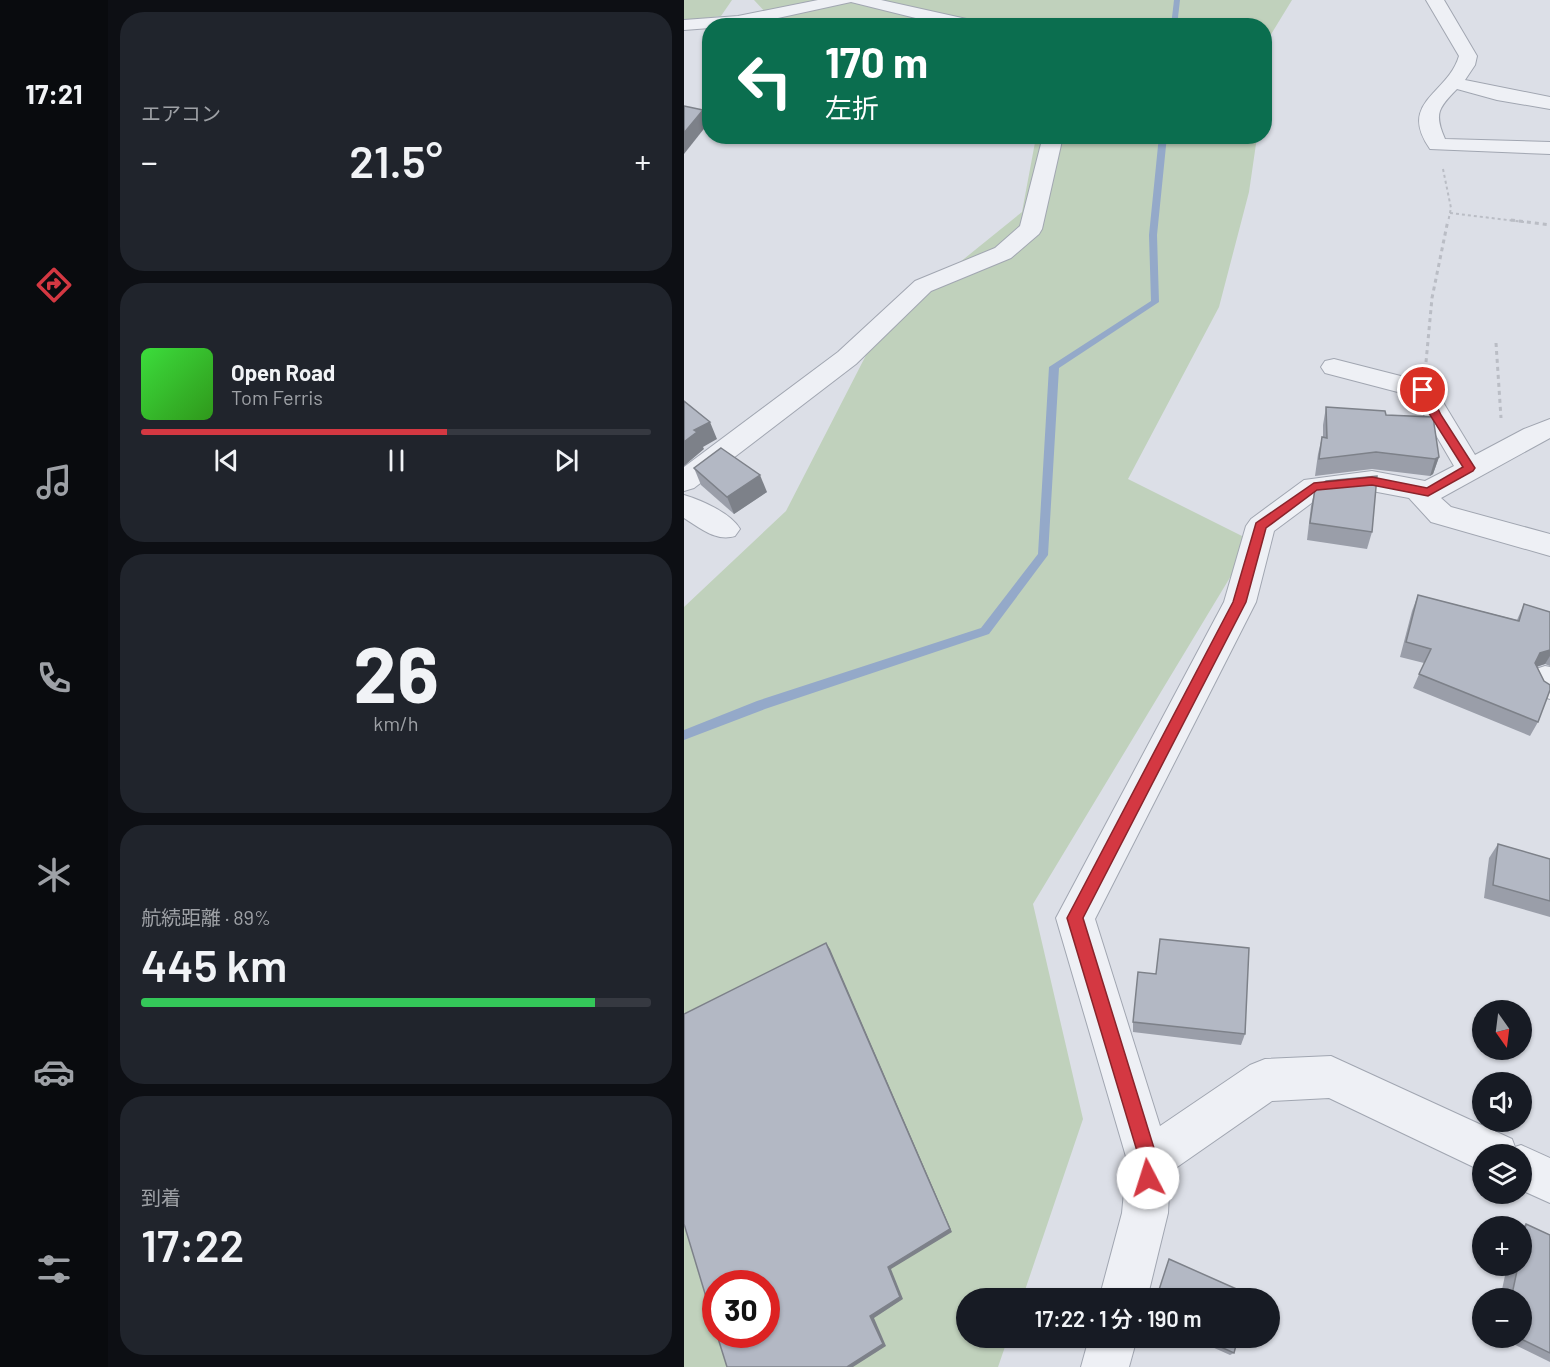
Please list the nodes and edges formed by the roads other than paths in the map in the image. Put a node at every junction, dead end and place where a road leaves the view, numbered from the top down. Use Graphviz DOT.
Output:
graph roads {
  1 [pos="844,0"];
  2 [pos="858,0"];
  3 [pos="1435,0"];
  4 [pos="753,18"];
  5 [pos="943,18"];
  6 [pos="702,24"];
  7 [pos="684,25"];
  8 [pos="1455,82"];
  9 [pos="1550,103"];
  10 [pos="1051,144"];
  11 [pos="1550,148"];
  12 [pos="1334,368"];
  13 [pos="1550,428"];
  14 [pos="1469,468"];
  15 [pos="684,482"];
  16 [pos="1428,492"];
  17 [pos="684,505"];
  18 [pos="725,529"];
  19 [pos="1550,545"];
  20 [pos="1473,1144"];
  21 [pos="1149,1161"];
  22 [pos="1532,1172"];
  23 [pos="1550,1181"];
  24 [pos="1126,1288"];
  25 [pos="1110,1348"];
  26 [pos="1105,1367"];
  1 -- 4 [label="street"];
  2 -- 5 [label="street"];
  3 -- 8 [label="street"];
  6 -- 7 [label="street"];
  8 -- 9 [label="street"];
  8 -- 11 [label="street"];
  10 -- 15 [label="street"];
  12 -- 14 [label="street"];
  13 -- 14 [label="street"];
  14 -- 16 [label="street"];
  16 -- 19 [label="street"];
  16 -- 21 [label="street"];
  17 -- 18 [label="street"];
  20 -- 21 [label="street"];
  21 -- 24 [label="street"];
  22 -- 23 [label="street"];
  25 -- 26 [label="street"];
}
